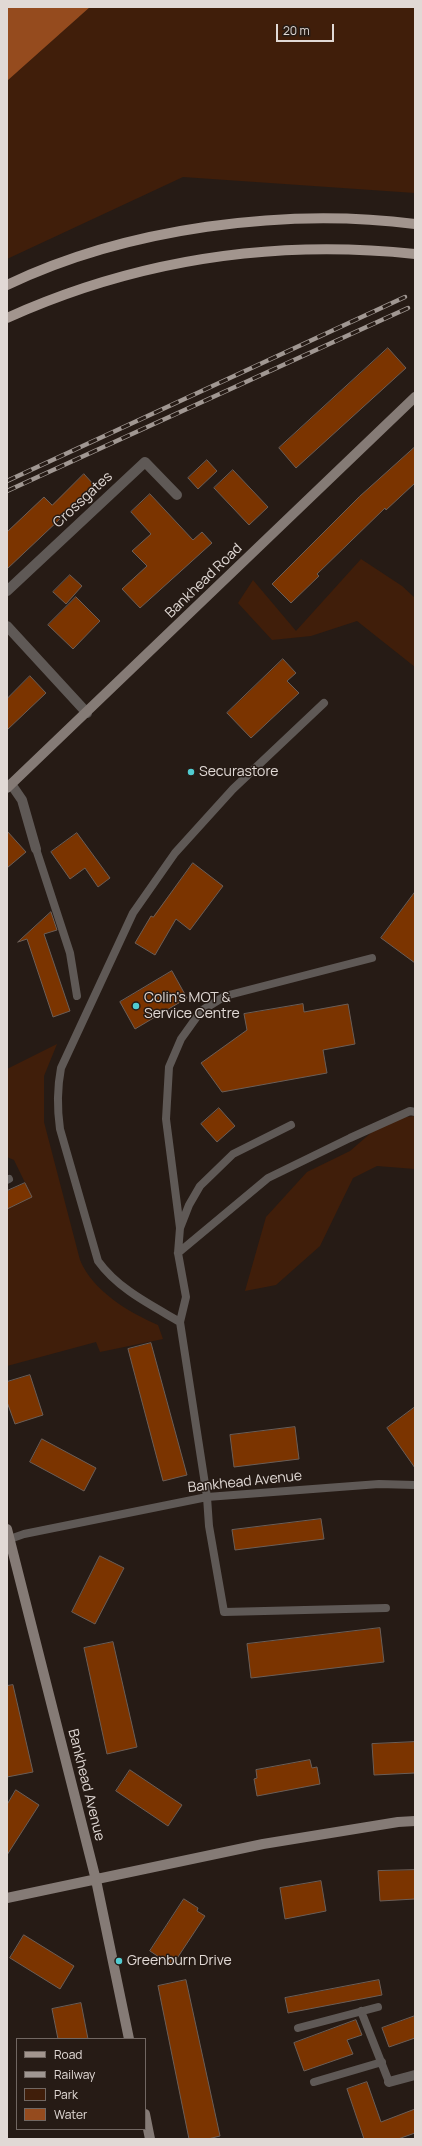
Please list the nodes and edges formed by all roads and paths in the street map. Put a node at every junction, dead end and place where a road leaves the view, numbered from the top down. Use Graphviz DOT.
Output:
graph roads {
  1 [pos="415,224"];
  2 [pos="415,254"];
  3 [pos="7,285"];
  4 [pos="7,318"];
  5 [pos="415,397"];
  6 [pos="177,495"];
  7 [pos="7,591"];
  8 [pos="7,626"];
  9 [pos="324,704"];
  10 [pos="87,713"];
  11 [pos="9,786"];
  12 [pos="36,849"];
  13 [pos="372,958"];
  14 [pos="77,996"];
  15 [pos="415,1112"];
  16 [pos="291,1125"];
  17 [pos="180,1228"];
  18 [pos="178,1253"];
  19 [pos="180,1322"];
  20 [pos="415,1485"];
  21 [pos="207,1497"];
  22 [pos="8,1536"];
  23 [pos="386,1608"];
  24 [pos="415,1821"];
  25 [pos="96,1880"];
  26 [pos="7,1898"];
  27 [pos="378,2007"];
  28 [pos="361,2011"];
  29 [pos="298,2028"];
  30 [pos="129,2038"];
  31 [pos="382,2062"];
  32 [pos="415,2075"];
  33 [pos="314,2082"];
  34 [pos="389,2082"];
  35 [pos="146,2119"];
  36 [pos="150,2139"];
  1 -- 3 [label="main road"];
  2 -- 4 [label="main road"];
  5 -- 10 [label="street, Bankhead Road"];
  6 -- 7 [label="street, Crossgates"];
  8 -- 10 [label="street"];
  9 -- 19 [label="lane"];
  10 -- 11 [label="street, Bankhead Road"];
  11 -- 12 [label="street, Bankhead Road"];
  12 -- 14 [label="lane"];
  13 -- 17 [label="lane"];
  15 -- 18 [label="lane"];
  16 -- 17 [label="lane"];
  17 -- 18 [label="lane"];
  18 -- 19 [label="lane"];
  19 -- 21 [label="lane"];
  20 -- 21 [label="lane, Bankhead Avenue"];
  21 -- 22 [label="lane, Bankhead Avenue"];
  21 -- 23 [label="lane"];
  22 -- 25 [label="street, Bankhead Avenue"];
  24 -- 25 [label="street"];
  25 -- 26 [label="street"];
  25 -- 30 [label="street, Bankhead Avenue"];
  27 -- 28 [label="lane"];
  28 -- 29 [label="lane"];
  28 -- 31 [label="lane"];
  31 -- 33 [label="lane"];
  31 -- 34 [label="lane"];
  32 -- 34 [label="street"];
  35 -- 36 [label="street"];
}
